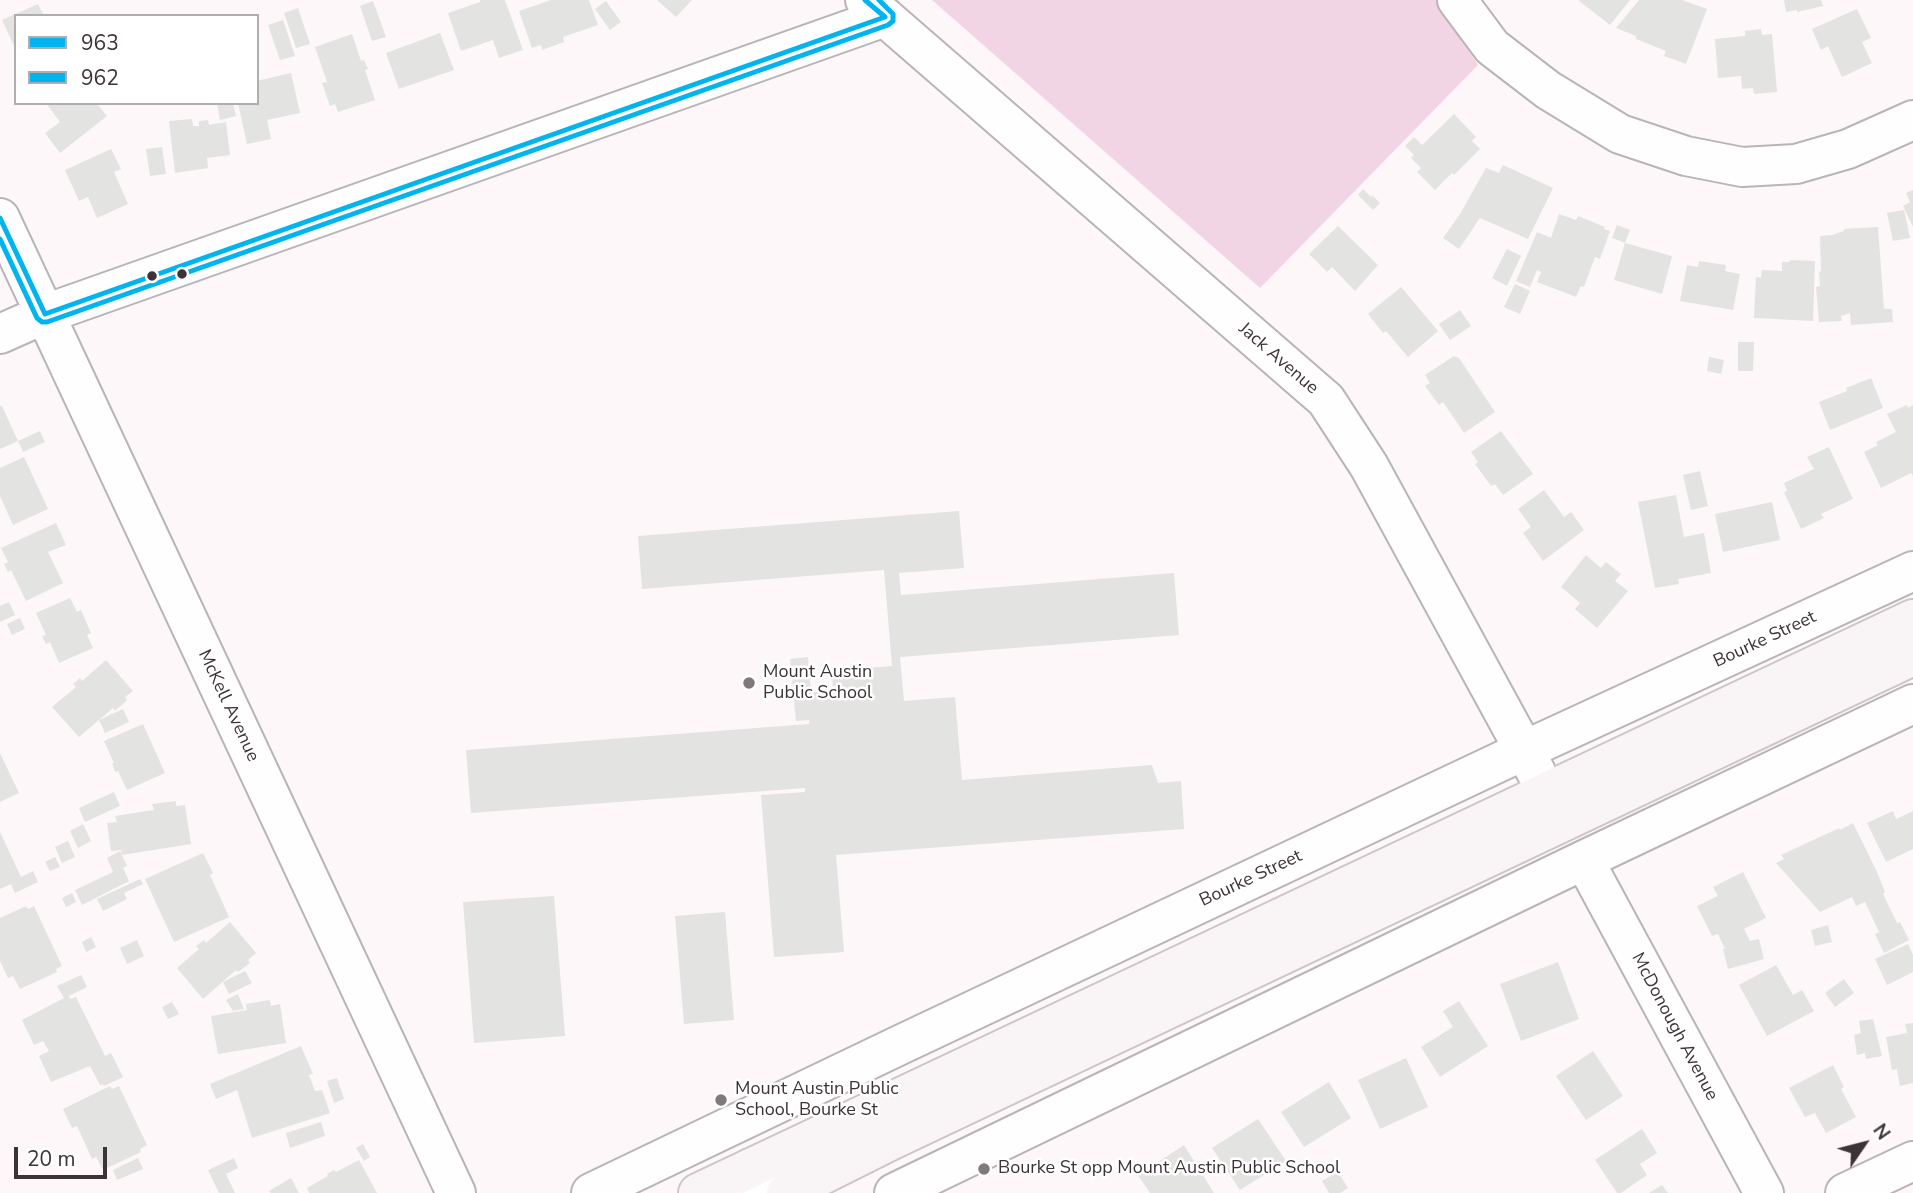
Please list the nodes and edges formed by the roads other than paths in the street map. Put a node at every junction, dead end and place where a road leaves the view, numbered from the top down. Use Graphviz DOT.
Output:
graph roads {
  1 [pos="1457,0"];
  2 [pos="875,9"];
  3 [pos="1913,120"];
  4 [pos="0,218"];
  5 [pos="45,314"];
  6 [pos="0,334"];
  7 [pos="1913,571"];
  8 [pos="1913,619"];
  9 [pos="1913,656"];
  10 [pos="1913,704"];
  11 [pos="1525,750"];
  12 [pos="1555,808"];
  13 [pos="1584,860"];
  14 [pos="1913,1161"];
  15 [pos="756,1181"];
  16 [pos="456,1193"];
  17 [pos="591,1193"];
  18 [pos="698,1193"];
  19 [pos="786,1193"];
  20 [pos="894,1193"];
  21 [pos="1764,1193"];
  22 [pos="1845,1193"];
  1 -- 3 [label="street"];
  2 -- 5 [label="street"];
  2 -- 11 [label="street, Jack Avenue"];
  4 -- 5 [label="street, McKell Avenue"];
  5 -- 6 [label="street"];
  5 -- 16 [label="street, McKell Avenue"];
  7 -- 11 [label="street, Bourke Street"];
  8 -- 12 [label="main road"];
  9 -- 12 [label="main road"];
  10 -- 13 [label="street"];
  11 -- 12 [label="street, Jack Avenue"];
  11 -- 17 [label="street, Bourke Street"];
  12 -- 15 [label="main road"];
  12 -- 19 [label="main road"];
  13 -- 20 [label="street"];
  13 -- 21 [label="street, McDonough Avenue"];
  14 -- 22 [label="street"];
  15 -- 18 [label="main road"];
}
